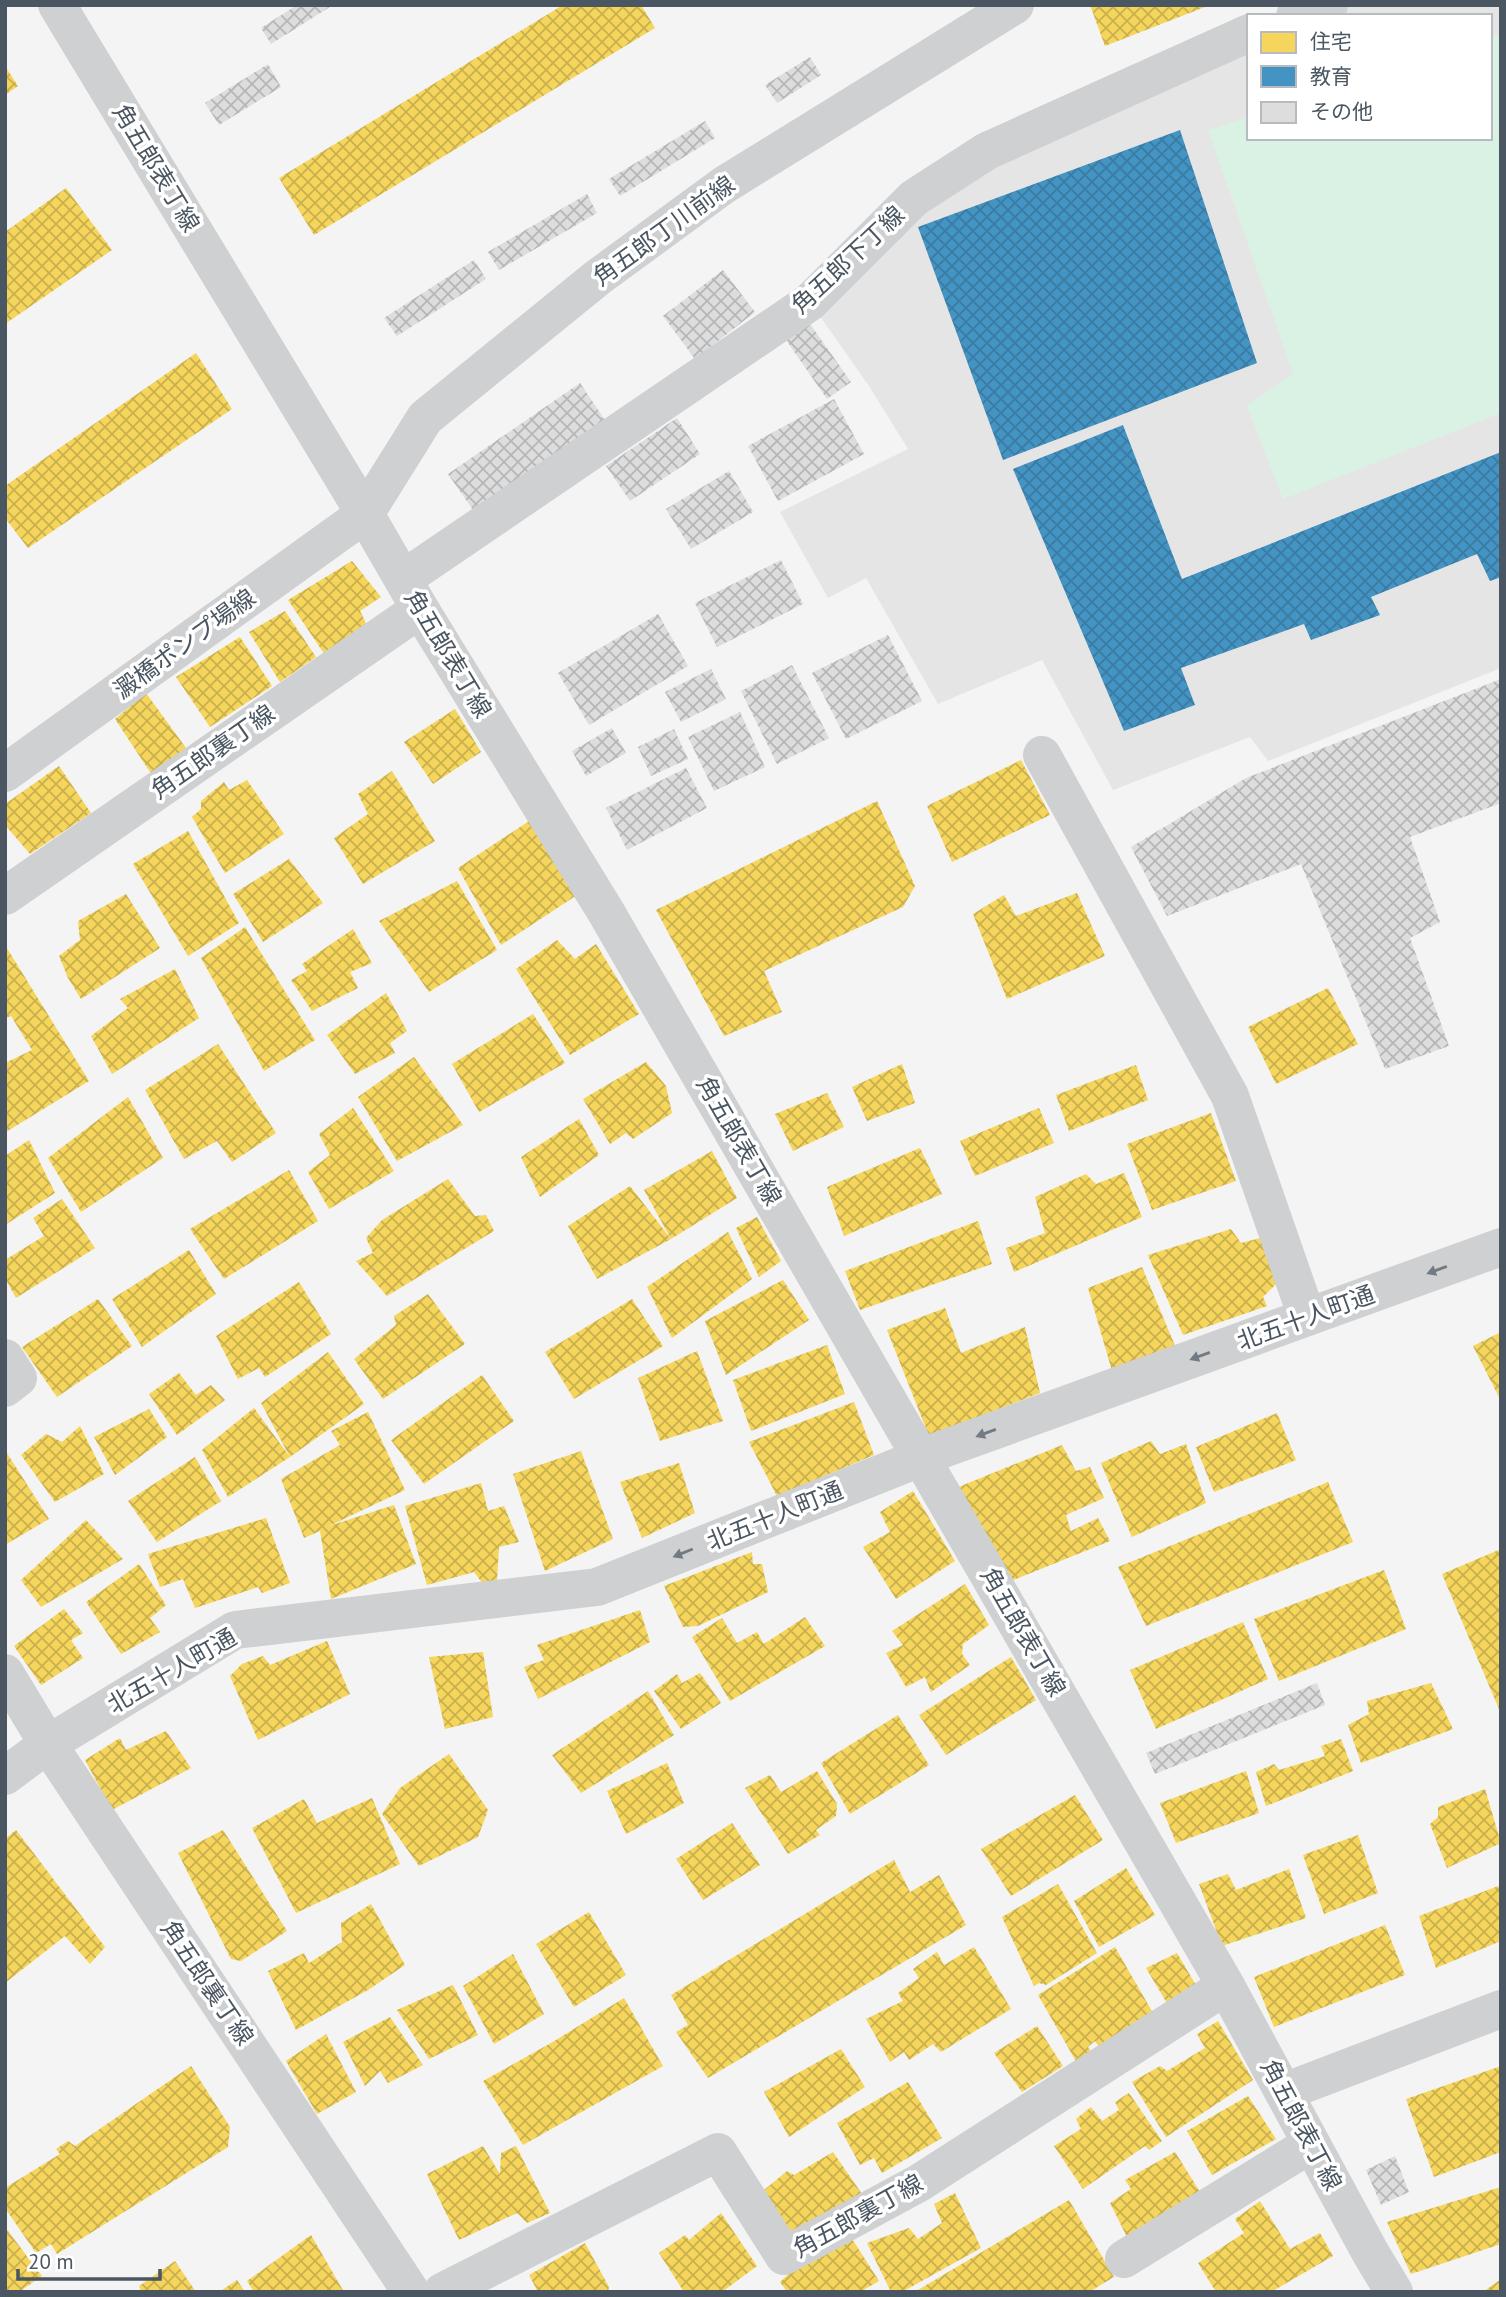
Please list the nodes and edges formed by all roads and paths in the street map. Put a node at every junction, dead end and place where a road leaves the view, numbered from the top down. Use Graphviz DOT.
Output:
graph roads {
  1 [pos="57,5"];
  2 [pos="1015,5"];
  3 [pos="1329,5"];
  4 [pos="1301,14"];
  5 [pos="1247,34"];
  6 [pos="365,514"];
  7 [pos="412,594"];
  8 [pos="1042,755"];
  9 [pos="5,773"];
  10 [pos="5,896"];
  11 [pos="1501,1247"];
  12 [pos="1307,1317"];
  13 [pos="5,1358"];
  14 [pos="5,1388"];
  15 [pos="922,1457"];
  16 [pos="5,1672"];
  17 [pos="48,1744"];
  18 [pos="5,1776"];
  19 [pos="1226,1986"];
  20 [pos="1501,2009"];
  21 [pos="1284,2092"];
  22 [pos="1311,2144"];
  23 [pos="1124,2259"];
  24 [pos="411,2292"];
  25 [pos="442,2292"];
  26 [pos="1394,2292"];
  1 -- 6 [label="street, 角五郎表丁線"];
  2 -- 6 [label="street, 角五郎丁川前線"];
  3 -- 4 [label="street"];
  5 -- 7 [label="street, 角五郎下丁線"];
  6 -- 7 [label="street, 角五郎表丁線"];
  6 -- 9 [label="street, 澱橋ポンプ場線"];
  7 -- 10 [label="street, 角五郎裏丁線"];
  7 -- 15 [label="street, 角五郎表丁線"];
  8 -- 12 [label="street"];
  11 -- 12 [label="street, 北五十人町通, one-way"];
  12 -- 15 [label="street, 北五十人町通, one-way"];
  13 -- 14 [label="street"];
  15 -- 17 [label="street, 北五十人町通, one-way"];
  15 -- 19 [label="street, 角五郎表丁線"];
  16 -- 17 [label="street, 角五郎裏丁線"];
  17 -- 18 [label="street, 北五十人町通"];
  17 -- 24 [label="street, 角五郎裏丁線"];
  19 -- 21 [label="street, 角五郎表丁線"];
  19 -- 25 [label="street, 角五郎裏丁線"];
  20 -- 21 [label="street"];
  21 -- 22 [label="street, 角五郎表丁線"];
  22 -- 23 [label="street"];
  22 -- 26 [label="street, 角五郎表丁線"];
}
